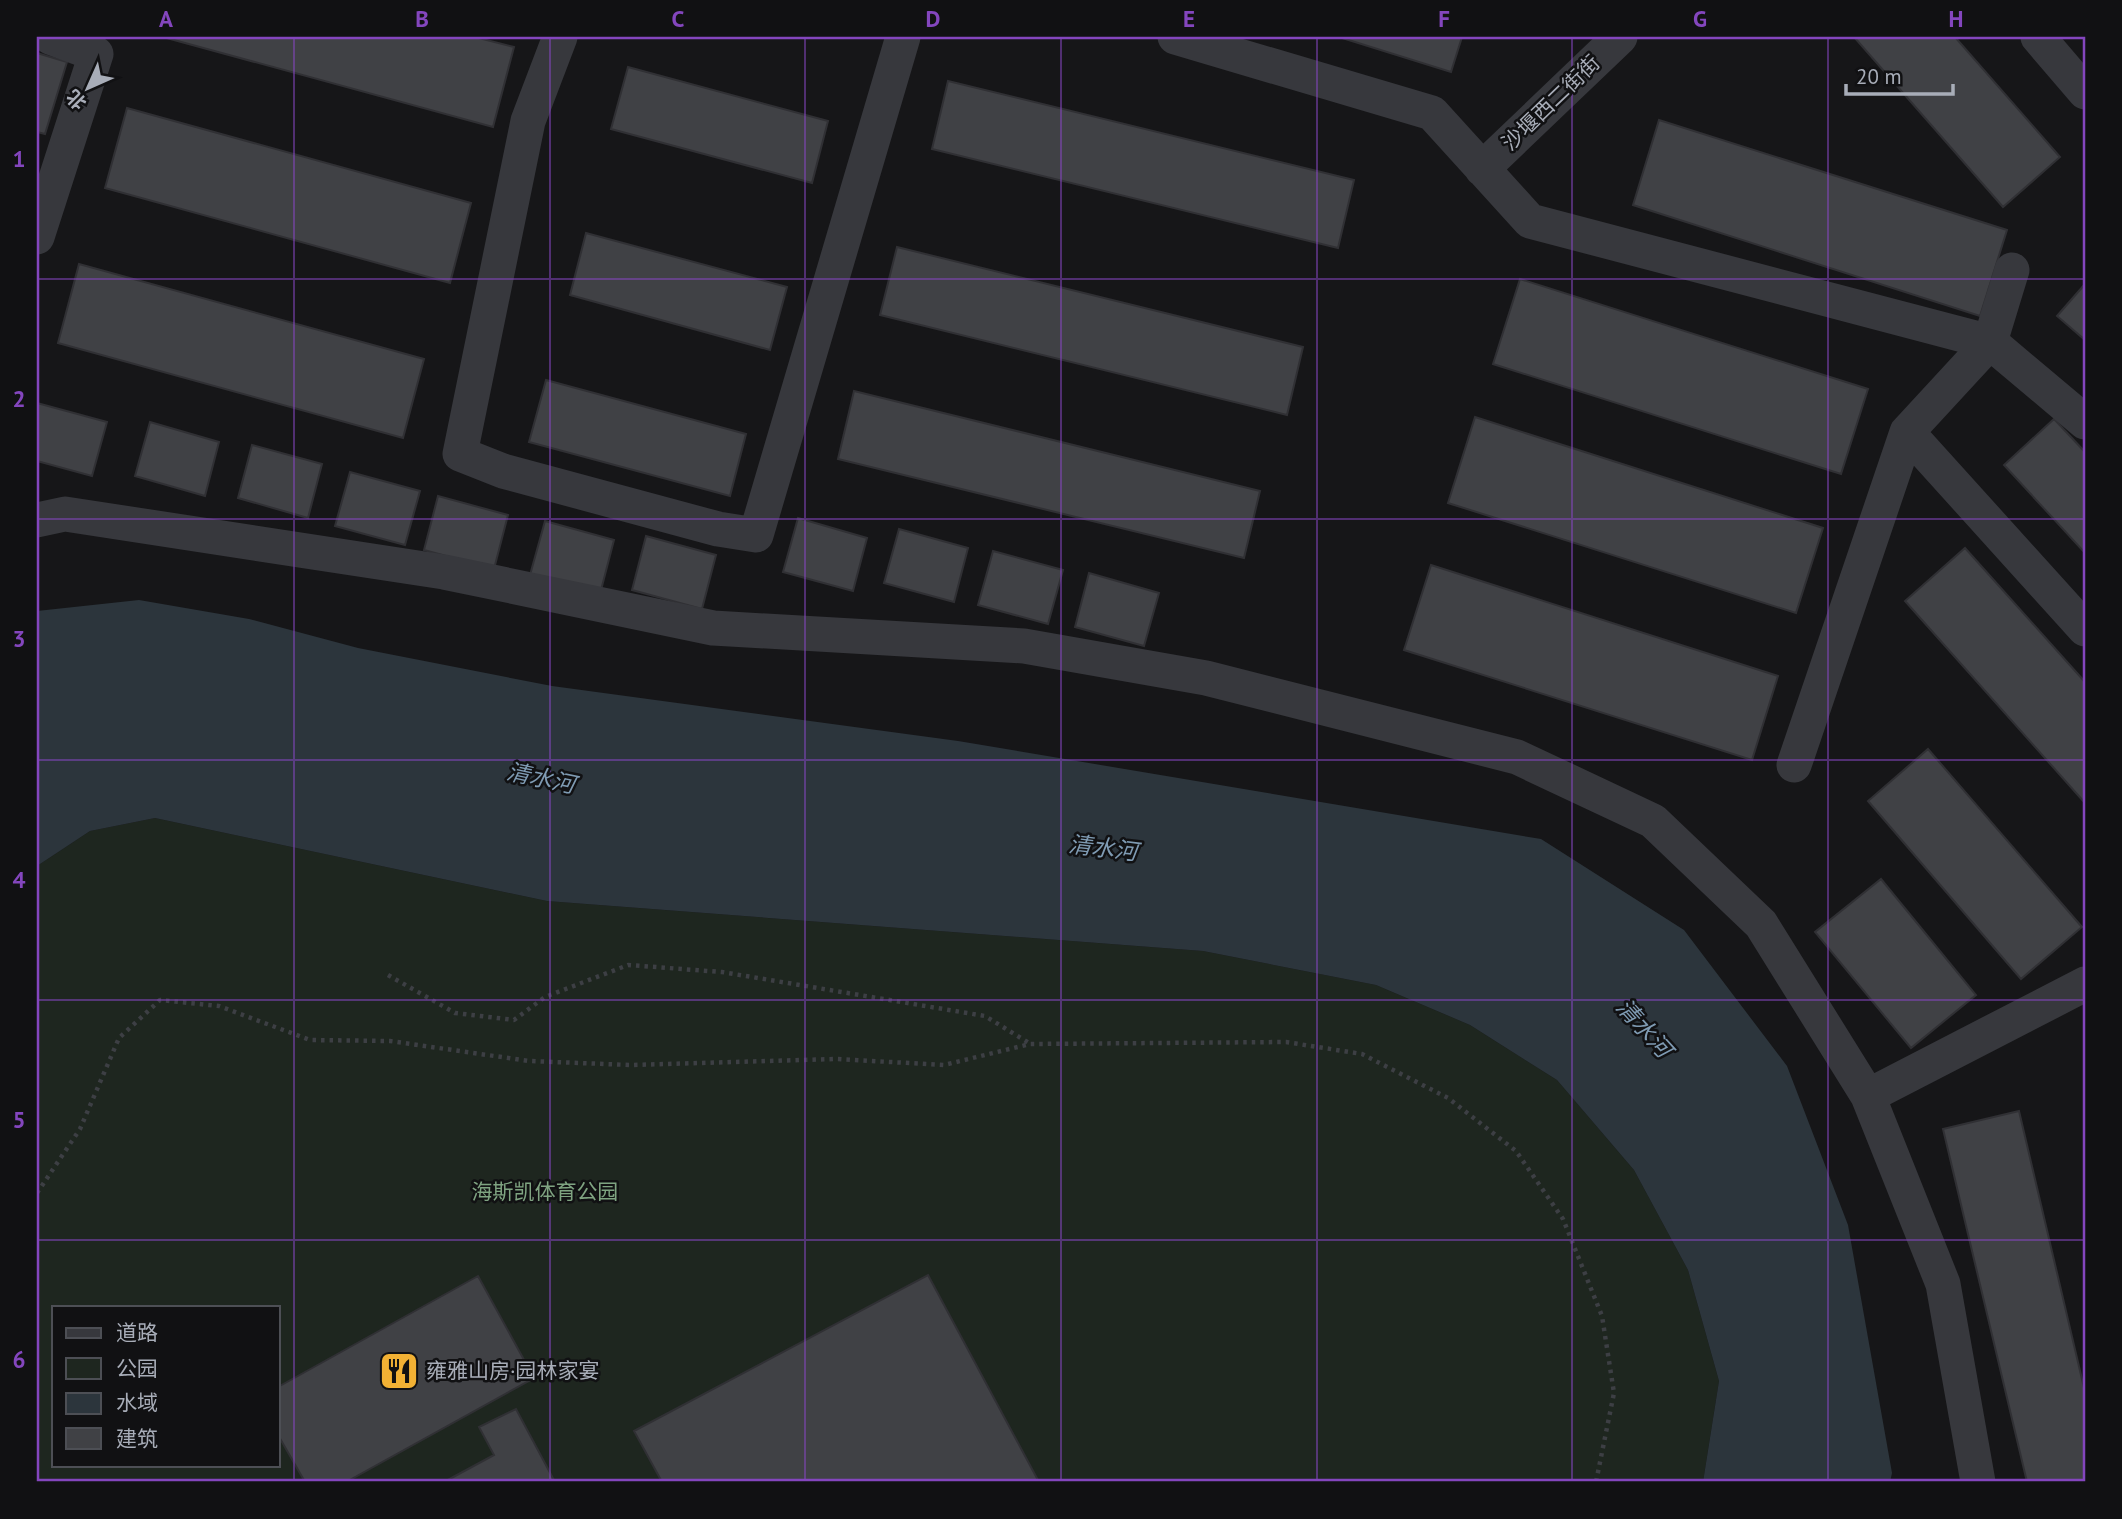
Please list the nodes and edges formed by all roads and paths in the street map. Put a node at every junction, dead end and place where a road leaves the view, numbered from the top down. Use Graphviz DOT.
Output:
graph roads {
  1 [pos="50,37"];
  2 [pos="561,37"];
  3 [pos="903,37"];
  4 [pos="1175,37"];
  5 [pos="1620,37"];
  6 [pos="2038,37"];
  7 [pos="2085,92"];
  8 [pos="1482,169"];
  9 [pos="37,237"];
  10 [pos="2012,270"];
  11 [pos="1990,342"];
  12 [pos="2085,422"];
  13 [pos="1907,432"];
  14 [pos="37,520"];
  15 [pos="2085,629"];
  16 [pos="1794,765"];
  17 [pos="388,975"];
  18 [pos="2085,984"];
  19 [pos="1030,1044"];
  20 [pos="1868,1096"];
  21 [pos="37,1193"];
  22 [pos="1596,1482"];
  23 [pos="1978,1482"];
  1 -- 9 [label="street"];
  2 -- 3 [label="street"];
  4 -- 8 [label="street"];
  5 -- 8 [label="street, 沙堰西二街街"];
  6 -- 7 [label="street"];
  8 -- 11 [label="street"];
  10 -- 11 [label="street"];
  11 -- 12 [label="street"];
  11 -- 13 [label="street"];
  13 -- 15 [label="street"];
  13 -- 16 [label="street"];
  14 -- 20 [label="street"];
  17 -- 19 [label="path"];
  18 -- 20 [label="street"];
  19 -- 21 [label="path"];
  19 -- 22 [label="path"];
  20 -- 23 [label="street"];
}
